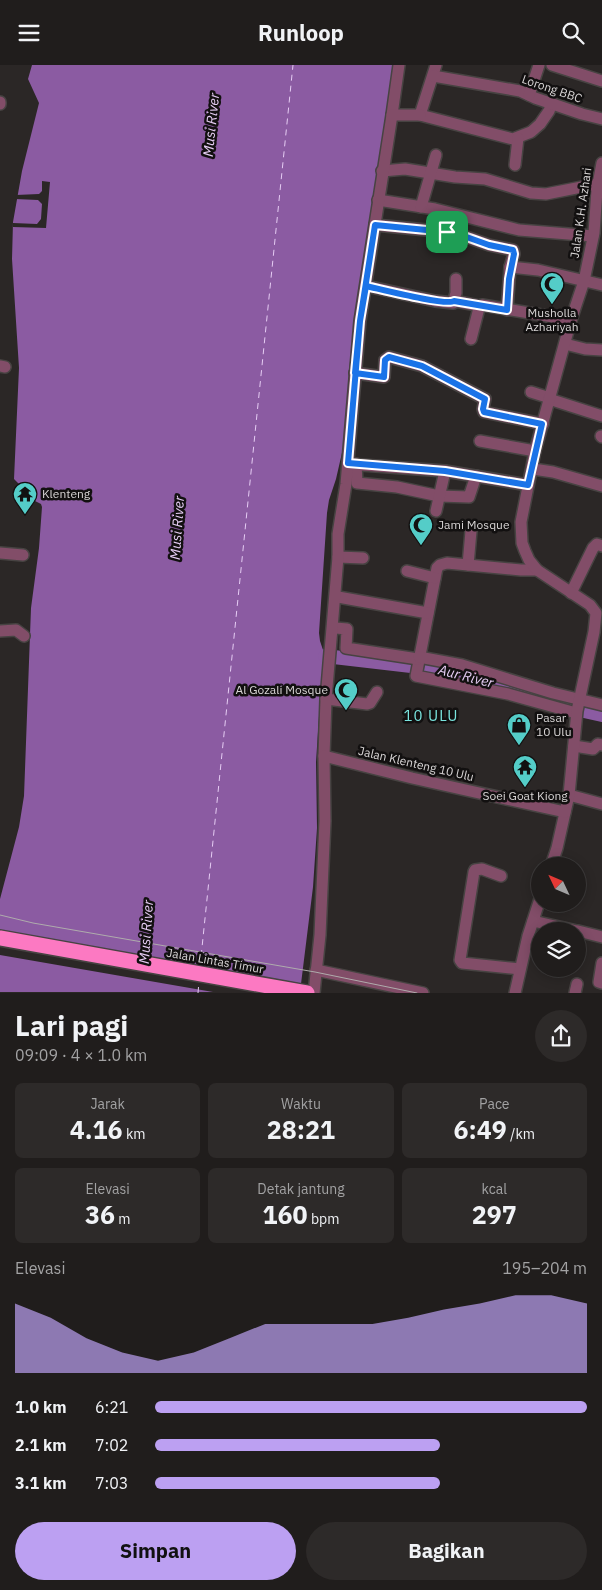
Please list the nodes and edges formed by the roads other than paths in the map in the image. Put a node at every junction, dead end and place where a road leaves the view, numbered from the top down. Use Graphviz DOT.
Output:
graph roads {
  1 [pos="398,65"];
  2 [pos="539,65"];
  3 [pos="552,65"];
  4 [pos="435,70"];
  5 [pos="602,81"];
  6 [pos="529,95"];
  7 [pos="552,103"];
  8 [pos="392,115"];
  9 [pos="420,115"];
  10 [pos="602,119"];
  11 [pos="518,138"];
  12 [pos="436,155"];
  13 [pos="602,163"];
  14 [pos="407,164"];
  15 [pos="514,165"];
  16 [pos="382,171"];
  17 [pos="432,171"];
  18 [pos="453,171"];
  19 [pos="600,183"];
  20 [pos="378,200"];
  21 [pos="421,207"];
  22 [pos="375,225"];
  23 [pos="596,235"];
  24 [pos="510,267"];
  25 [pos="456,279"];
  26 [pos="584,281"];
  27 [pos="602,285"];
  28 [pos="366,286"];
  29 [pos="454,301"];
  30 [pos="480,306"];
  31 [pos="507,310"];
  32 [pos="571,320"];
  33 [pos="471,339"];
  34 [pos="565,344"];
  35 [pos="602,350"];
  36 [pos="355,373"];
  37 [pos="531,393"];
  38 [pos="549,398"];
  39 [pos="602,416"];
  40 [pos="542,424"];
  41 [pos="480,441"];
  42 [pos="536,451"];
  43 [pos="352,464"];
  44 [pos="533,469"];
  45 [pos="445,471"];
  46 [pos="476,476"];
  47 [pos="528,485"];
  48 [pos="602,486"];
  49 [pos="440,493"];
  50 [pos="436,511"];
  51 [pos="471,531"];
  52 [pos="602,546"];
  53 [pos="0,553"];
  54 [pos="23,555"];
  55 [pos="338,557"];
  56 [pos="363,558"];
  57 [pos="468,565"];
  58 [pos="537,570"];
  59 [pos="407,571"];
  60 [pos="435,578"];
  61 [pos="571,593"];
  62 [pos="338,597"];
  63 [pos="428,613"];
  64 [pos="599,613"];
  65 [pos="336,628"];
  66 [pos="0,631"];
  67 [pos="24,636"];
  68 [pos="418,662"];
  69 [pos="497,683"];
  70 [pos="377,692"];
  71 [pos="326,699"];
  72 [pos="602,705"];
  73 [pos="578,707"];
  74 [pos="602,745"];
  75 [pos="574,746"];
  76 [pos="324,757"];
  77 [pos="568,795"];
  78 [pos="602,804"];
  79 [pos="565,812"];
  80 [pos="554,857"];
  81 [pos="501,876"];
  82 [pos="536,913"];
  83 [pos="533,921"];
  84 [pos="537,922"];
  85 [pos="586,933"];
  86 [pos="602,937"];
  87 [pos="0,938"];
  88 [pos="0,946"];
  89 [pos="602,963"];
  90 [pos="520,969"];
  91 [pos="316,970"];
  92 [pos="602,983"];
  93 [pos="260,993"];
  94 [pos="307,993"];
  95 [pos="314,993"];
  96 [pos="423,993"];
  97 [pos="515,993"];
  1 -- 8 [label="street"];
  2 -- 6 [label="street"];
  3 -- 5 [label="street"];
  4 -- 6 [label="street, Lorong BBC"];
  4 -- 9 [label="street"];
  6 -- 7 [label="street, Lorong BBC"];
  7 -- 10 [label="street, Lorong BBC"];
  7 -- 11 [label="street"];
  8 -- 9 [label="street"];
  8 -- 16 [label="street"];
  9 -- 11 [label="street"];
  11 -- 15 [label="street"];
  12 -- 17 [label="street"];
  13 -- 19 [label="street, Jalan K.H. Azhari"];
  14 -- 17 [label="street"];
  16 -- 17 [label="street"];
  16 -- 20 [label="street"];
  17 -- 18 [label="street"];
  17 -- 19 [label="street"];
  17 -- 21 [label="street"];
  19 -- 23 [label="street, Jalan K.H. Azhari"];
  20 -- 21 [label="street"];
  20 -- 22 [label="street"];
  21 -- 23 [label="street"];
  22 -- 24 [label="street"];
  22 -- 28 [label="street"];
  23 -- 26 [label="street, Jalan K.H. Azhari"];
  24 -- 26 [label="street"];
  24 -- 31 [label="street"];
  25 -- 29 [label="street"];
  26 -- 27 [label="street"];
  26 -- 32 [label="street, Jalan K.H. Azhari"];
  28 -- 29 [label="street"];
  28 -- 36 [label="street"];
  29 -- 30 [label="street"];
  30 -- 31 [label="street"];
  30 -- 33 [label="street"];
  31 -- 32 [label="street"];
  32 -- 34 [label="street, Jalan K.H. Azhari"];
  34 -- 35 [label="street"];
  34 -- 38 [label="street, Jalan K.H. Azhari"];
  36 -- 40 [label="street"];
  36 -- 43 [label="street"];
  37 -- 38 [label="street"];
  38 -- 39 [label="street"];
  38 -- 40 [label="street, Jalan K.H. Azhari"];
  40 -- 42 [label="street, Jalan K.H. Azhari"];
  41 -- 42 [label="street"];
  42 -- 44 [label="street, Jalan K.H. Azhari"];
  43 -- 45 [label="street"];
  43 -- 49 [label="street"];
  43 -- 55 [label="street"];
  44 -- 47 [label="street, Jalan K.H. Azhari"];
  44 -- 48 [label="street"];
  45 -- 46 [label="street"];
  45 -- 49 [label="street"];
  46 -- 47 [label="street"];
  46 -- 49 [label="street"];
  47 -- 58 [label="street, Jalan K.H. Azhari"];
  49 -- 50 [label="street"];
  51 -- 57 [label="street"];
  52 -- 61 [label="street"];
  53 -- 54 [label="street"];
  55 -- 56 [label="street"];
  55 -- 71 [label="street"];
  57 -- 58 [label="street"];
  57 -- 60 [label="street"];
  58 -- 61 [label="street, Jalan K.H. Azhari"];
  59 -- 60 [label="street"];
  60 -- 63 [label="street"];
  61 -- 64 [label="street, Jalan K.H. Azhari"];
  62 -- 63 [label="street"];
  63 -- 68 [label="street"];
  64 -- 73 [label="street, Jalan K.H. Azhari"];
  65 -- 68 [label="street"];
  66 -- 67 [label="street"];
  68 -- 69 [label="street"];
  68 -- 69 [label="street"];
  69 -- 73 [label="street"];
  69 -- 73 [label="street"];
  70 -- 71 [label="street"];
  71 -- 76 [label="street"];
  72 -- 73 [label="street"];
  73 -- 75 [label="street, Jalan K.H. Azhari"];
  74 -- 75 [label="street"];
  75 -- 77 [label="street, Jalan K.H. Azhari"];
  76 -- 79 [label="street, Jalan Klenteng 10 Ulu"];
  76 -- 91 [label="street"];
  77 -- 78 [label="street"];
  77 -- 79 [label="street, Jalan K.H. Azhari"];
  79 -- 80 [label="street, Jalan K.H. Azhari"];
  81 -- 90 [label="street"];
  82 -- 83 [label="street"];
  83 -- 84 [label="street"];
  83 -- 90 [label="street"];
  85 -- 86 [label="street"];
  87 -- 94 [label="highway, Jalan Lintas Timur"];
  88 -- 93 [label="highway, Jalan Lintas Timur"];
  89 -- 92 [label="street"];
  90 -- 97 [label="street"];
  91 -- 95 [label="street"];
  91 -- 96 [label="street"];
}
